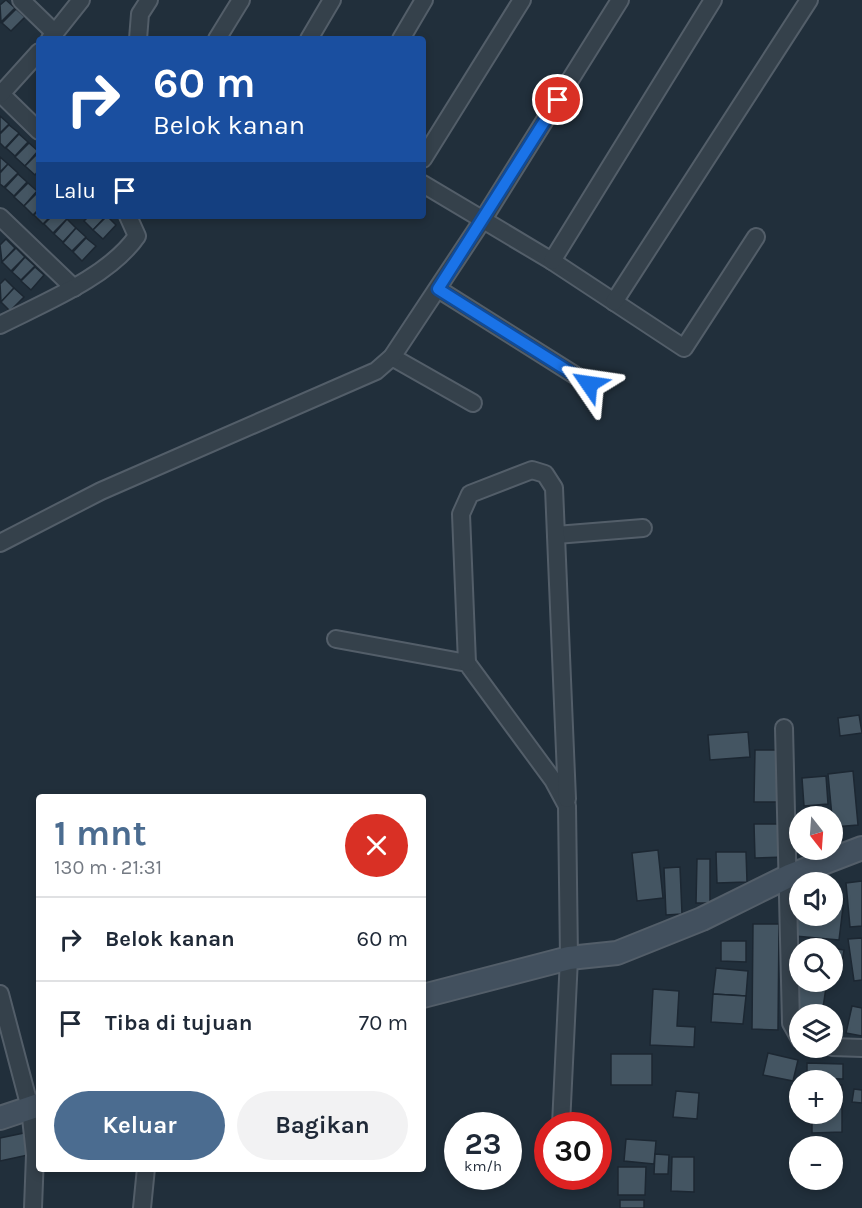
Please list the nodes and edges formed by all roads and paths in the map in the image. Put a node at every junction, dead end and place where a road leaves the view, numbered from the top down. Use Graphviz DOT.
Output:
graph roads {
  1 [pos="21,0"];
  2 [pos="81,0"];
  3 [pos="149,0"];
  4 [pos="241,0"];
  5 [pos="332,0"];
  6 [pos="424,0"];
  7 [pos="522,0"];
  8 [pos="620,0"];
  9 [pos="713,0"];
  10 [pos="809,0"];
  11 [pos="53,36"];
  12 [pos="138,36"];
  13 [pos="219,36"];
  14 [pos="311,36"];
  15 [pos="403,36"];
  16 [pos="36,55"];
  17 [pos="0,94"];
  18 [pos="36,128"];
  19 [pos="426,154"];
  20 [pos="426,186"];
  21 [pos="0,218"];
  22 [pos="129,219"];
  23 [pos="482,221"];
  24 [pos="756,237"];
  25 [pos="552,261"];
  26 [pos="74,288"];
  27 [pos="438,289"];
  28 [pos="614,302"];
  29 [pos="0,325"];
  30 [pos="392,357"];
  31 [pos="589,384"];
  32 [pos="473,403"];
  33 [pos="644,528"];
  34 [pos="556,535"];
  35 [pos="0,543"];
  36 [pos="336,639"];
  37 [pos="466,663"];
  38 [pos="784,728"];
  39 [pos="567,806"];
  40 [pos="862,848"];
  41 [pos="799,872"];
  42 [pos="789,876"];
  43 [pos="790,926"];
  44 [pos="569,958"];
  45 [pos="0,994"];
  46 [pos="426,995"];
  47 [pos="791,1004"];
  48 [pos="843,1047"];
  49 [pos="862,1048"];
  50 [pos="35,1106"];
  51 [pos="562,1112"];
  52 [pos="0,1118"];
  53 [pos="146,1172"];
  54 [pos="33,1208"];
  55 [pos="142,1208"];
  1 -- 11 [label="street"];
  2 -- 11 [label="street"];
  3 -- 12 [label="street"];
  4 -- 13 [label="street"];
  5 -- 14 [label="street"];
  6 -- 15 [label="street"];
  7 -- 19 [label="street"];
  8 -- 23 [label="street"];
  9 -- 25 [label="street"];
  10 -- 28 [label="street"];
  16 -- 17 [label="street"];
  17 -- 18 [label="street"];
  20 -- 23 [label="street"];
  21 -- 26 [label="street"];
  22 -- 26 [label="street"];
  23 -- 25 [label="street"];
  23 -- 27 [label="street"];
  24 -- 28 [label="street"];
  25 -- 28 [label="street"];
  26 -- 29 [label="street"];
  27 -- 30 [label="street"];
  27 -- 31 [label="street"];
  30 -- 32 [label="street"];
  30 -- 35 [label="street"];
  33 -- 34 [label="street"];
  34 -- 37 [label="street"];
  34 -- 39 [label="street"];
  36 -- 37 [label="street"];
  37 -- 39 [label="street"];
  38 -- 42 [label="street"];
  39 -- 44 [label="street"];
  40 -- 41 [label="street"];
  42 -- 44 [label="street"];
  43 -- 47 [label="street"];
  44 -- 46 [label="street"];
  44 -- 51 [label="street"];
  45 -- 50 [label="street"];
  48 -- 49 [label="street"];
  50 -- 52 [label="street"];
  50 -- 54 [label="street"];
  53 -- 55 [label="street"];
}
